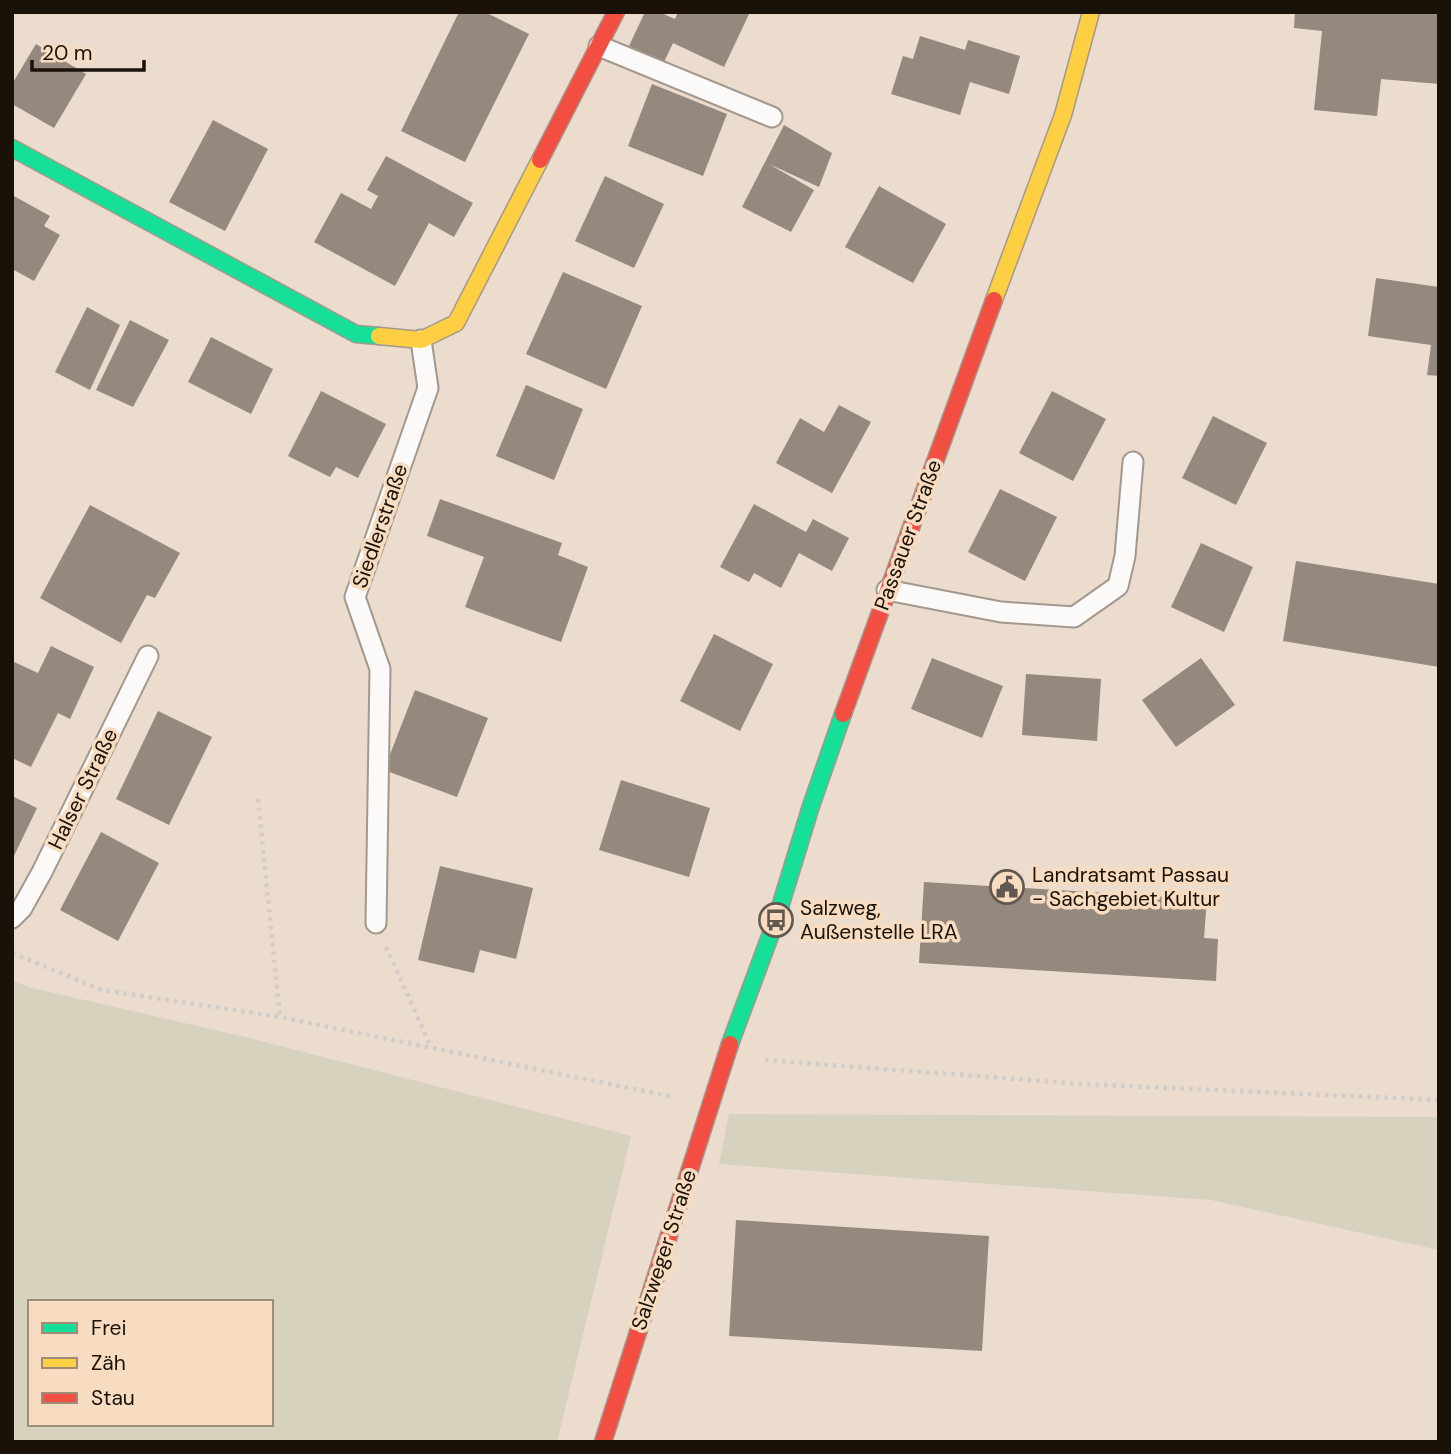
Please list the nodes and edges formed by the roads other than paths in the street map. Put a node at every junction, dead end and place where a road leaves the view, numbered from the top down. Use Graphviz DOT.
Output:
graph roads {
  1 [pos="616,12"];
  2 [pos="1091,12"];
  3 [pos="599,46"];
  4 [pos="772,117"];
  5 [pos="12,148"];
  6 [pos="421,340"];
  7 [pos="1133,462"];
  8 [pos="887,590"];
  9 [pos="148,656"];
  10 [pos="12,918"];
  11 [pos="376,923"];
  12 [pos="726,1058"];
  13 [pos="603,1442"];
  1 -- 3 [label="street"];
  2 -- 8 [label="street, Passauer Straße"];
  3 -- 4 [label="lane"];
  3 -- 6 [label="street"];
  5 -- 6 [label="street"];
  6 -- 11 [label="lane, Siedlerstraße"];
  7 -- 8 [label="lane"];
  8 -- 12 [label="street, Passauer Straße"];
  9 -- 10 [label="lane, Halser Straße"];
  12 -- 13 [label="street, Salzweger Straße"];
}
